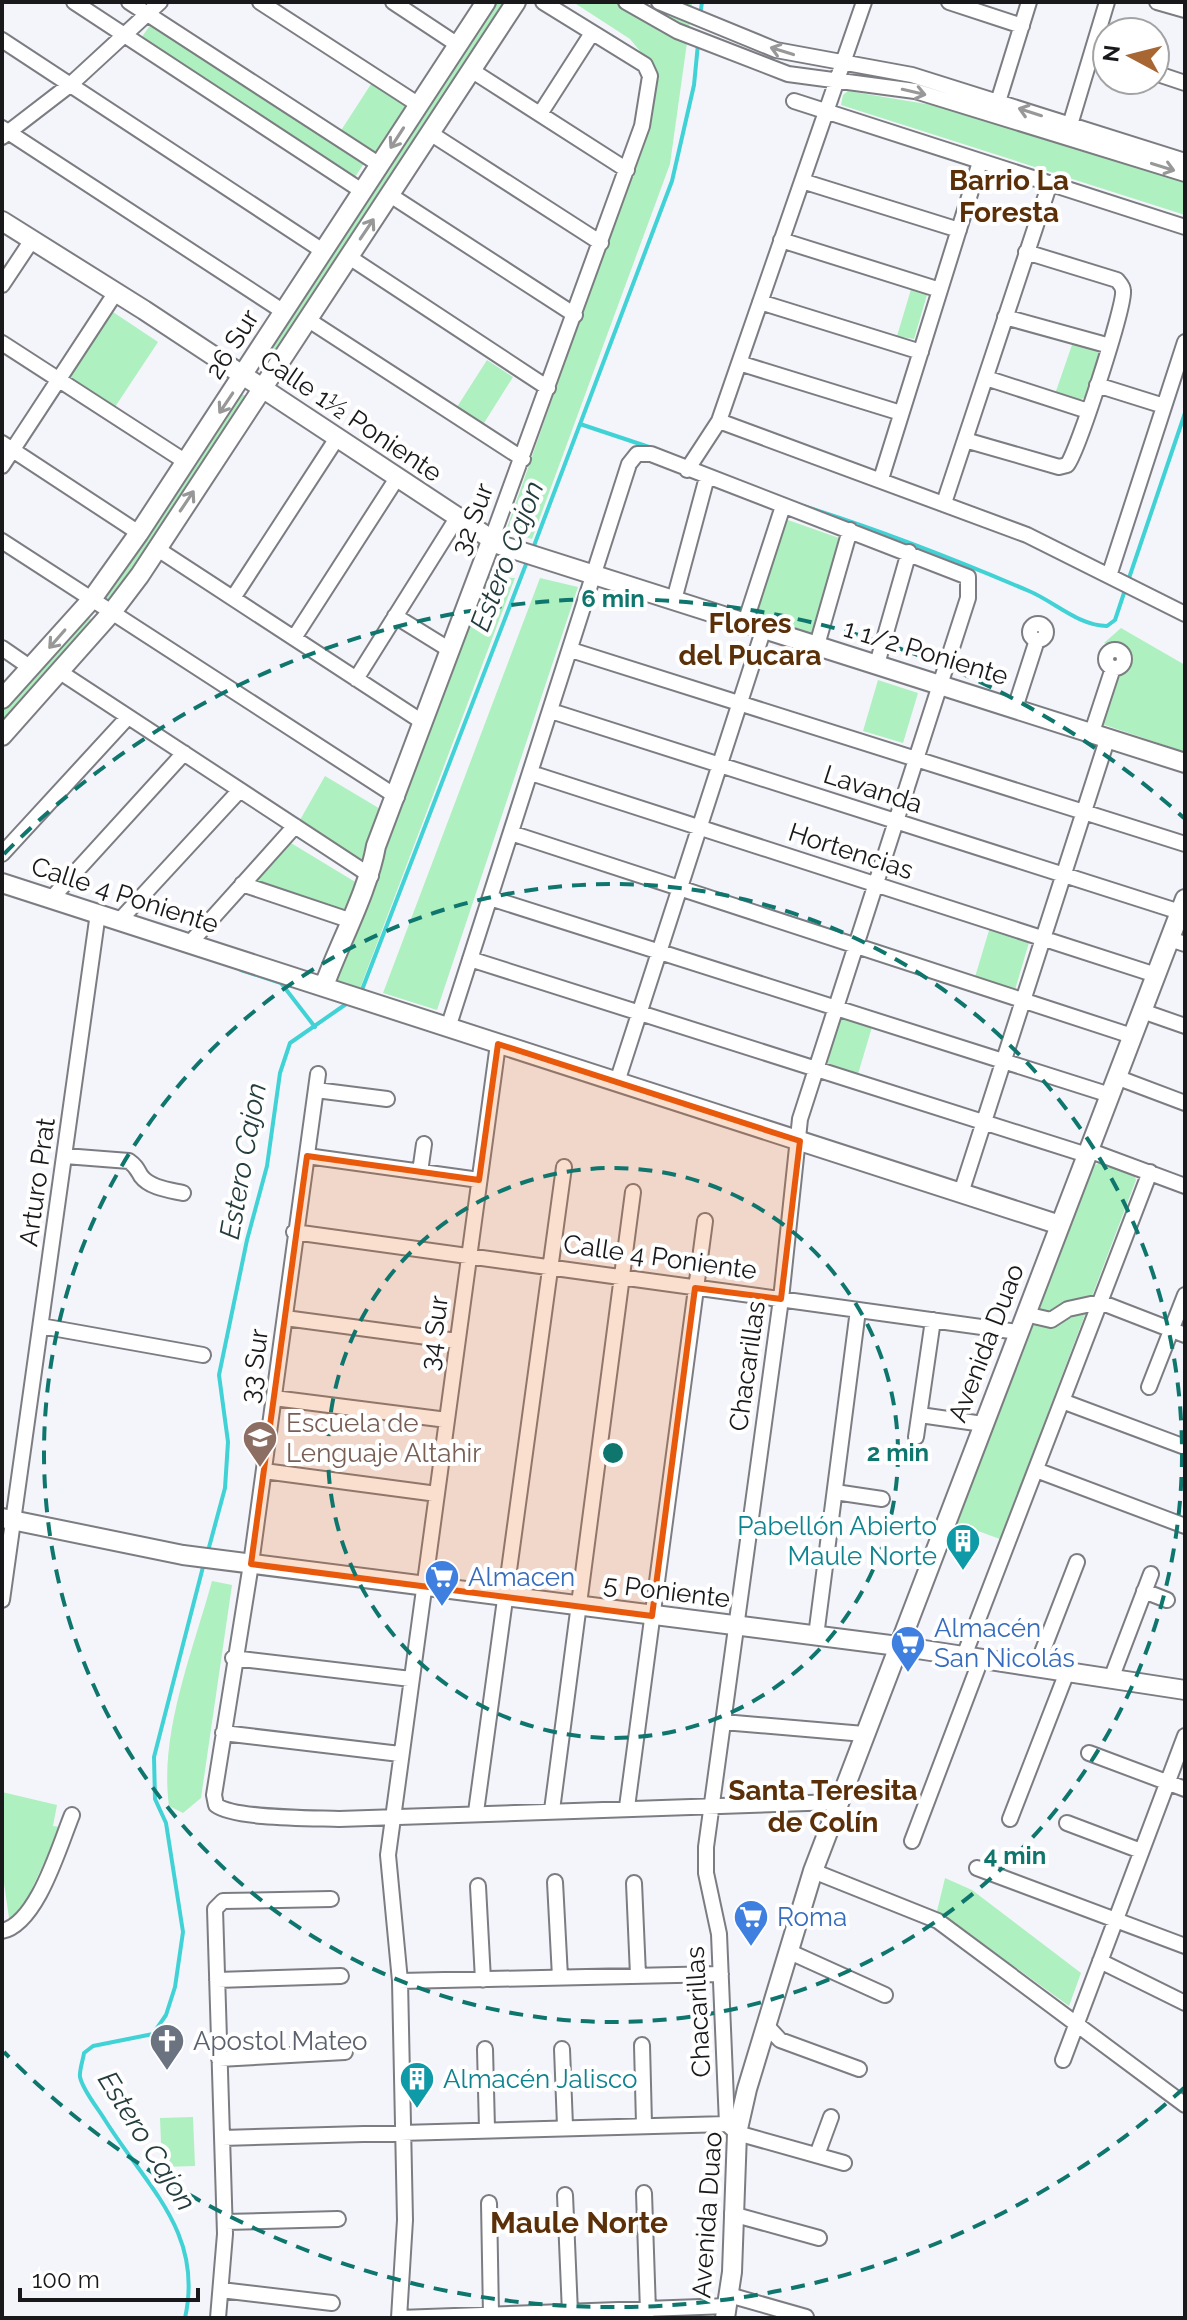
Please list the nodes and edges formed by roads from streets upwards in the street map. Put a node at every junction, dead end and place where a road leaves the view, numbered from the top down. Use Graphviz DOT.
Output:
graph roads {
  1 [pos="74,2"];
  2 [pos="129,2"];
  3 [pos="160,2"];
  4 [pos="260,2"];
  5 [pos="393,2"];
  6 [pos="486,2"];
  7 [pos="516,2"];
  8 [pos="543,2"];
  9 [pos="626,2"];
  10 [pos="659,2"];
  11 [pos="864,2"];
  12 [pos="949,2"];
  13 [pos="1029,2"];
  14 [pos="1157,2"];
  15 [pos="1185,10"];
  16 [pos="149,15"];
  17 [pos="1022,26"];
  18 [pos="592,33"];
  19 [pos="127,36"];
  20 [pos="2,40"];
  21 [pos="458,45"];
  22 [pos="1091,57"];
  23 [pos="844,63"];
  24 [pos="471,70"];
  25 [pos="837,81"];
  26 [pos="71,84"];
  27 [pos="794,101"];
  28 [pos="998,102"];
  29 [pos="419,105"];
  30 [pos="826,112"];
  31 [pos="540,114"];
  32 [pos="1070,125"];
  33 [pos="5,133"];
  34 [pos="430,133"];
  35 [pos="1185,161"];
  36 [pos="980,162"];
  37 [pos="380,165"];
  38 [pos="627,170"];
  39 [pos="1185,174"];
  40 [pos="802,181"];
  41 [pos="1050,183"];
  42 [pos="362,191"];
  43 [pos="390,195"];
  44 [pos="2,221"];
  45 [pos="1185,227"];
  46 [pos="959,230"];
  47 [pos="32,240"];
  48 [pos="781,240"];
  49 [pos="601,243"];
  50 [pos="323,251"];
  51 [pos="1026,252"];
  52 [pos="349,257"];
  53 [pos="2,285"];
  54 [pos="940,290"];
  55 [pos="116,292"];
  56 [pos="760,302"];
  57 [pos="284,312"];
  58 [pos="575,315"];
  59 [pos="1005,317"];
  60 [pos="307,319"];
  61 [pos="1185,342"];
  62 [pos="2,343"];
  63 [pos="1110,346"];
  64 [pos="921,352"];
  65 [pos="739,363"];
  66 [pos="244,376"];
  67 [pos="986,378"];
  68 [pos="58,380"];
  69 [pos="1097,385"];
  70 [pos="262,388"];
  71 [pos="548,388"];
  72 [pos="1164,406"];
  73 [pos="1088,411"];
  74 [pos="901,413"];
  75 [pos="719,421"];
  76 [pos="337,438"];
  77 [pos="965,440"];
  78 [pos="7,447"];
  79 [pos="523,459"];
  80 [pos="186,462"];
  81 [pos="691,464"];
  82 [pos="2,466"];
  83 [pos="707,477"];
  84 [pos="397,478"];
  85 [pos="881,479"];
  86 [pos="944,503"];
  87 [pos="783,506"];
  88 [pos="457,518"];
  89 [pos="850,530"];
  90 [pos="139,533"];
  91 [pos="2,541"];
  92 [pos="491,541"];
  93 [pos="156,548"];
  94 [pos="909,552"];
  95 [pos="560,564"];
  96 [pos="595,575"];
  97 [pos="1114,578"];
  98 [pos="233,598"];
  99 [pos="92,599"];
  100 [pos="674,600"];
  101 [pos="112,612"];
  102 [pos="1185,614"];
  103 [pos="395,616"];
  104 [pos="754,626"];
  105 [pos="294,638"];
  106 [pos="1037,640"];
  107 [pos="817,645"];
  108 [pos="2,648"];
  109 [pos="450,650"];
  110 [pos="571,650"];
  111 [pos="877,664"];
  112 [pos="31,668"];
  113 [pos="1113,668"];
  114 [pos="60,672"];
  115 [pos="356,679"];
  116 [pos="939,684"];
  117 [pos="2,699"];
  118 [pos="739,703"];
  119 [pos="1015,708"];
  120 [pos="551,711"];
  121 [pos="128,717"];
  122 [pos="424,723"];
  123 [pos="1100,734"];
  124 [pos="2,736"];
  125 [pos="184,753"];
  126 [pos="914,758"];
  127 [pos="1185,763"];
  128 [pos="719,765"];
  129 [pos="531,773"];
  130 [pos="240,790"];
  131 [pos="397,797"];
  132 [pos="1084,812"];
  133 [pos="894,821"];
  134 [pos="295,826"];
  135 [pos="699,827"];
  136 [pos="511,833"];
  137 [pos="1185,844"];
  138 [pos="2,854"];
  139 [pos="1063,875"];
  140 [pos="371,876"];
  141 [pos="2,883"];
  142 [pos="242,884"];
  143 [pos="874,884"];
  144 [pos="680,888"];
  145 [pos="490,898"];
  146 [pos="51,899"];
  147 [pos="1182,905"];
  148 [pos="98,913"];
  149 [pos="120,920"];
  150 [pos="349,920"];
  151 [pos="1043,939"];
  152 [pos="1177,942"];
  153 [pos="190,943"];
  154 [pos="854,945"];
  155 [pos="659,951"];
  156 [pos="470,959"];
  157 [pos="1156,975"];
  158 [pos="333,989"];
  159 [pos="1023,1000"];
  160 [pos="834,1007"];
  161 [pos="1142,1011"];
  162 [pos="640,1012"];
  163 [pos="1185,1026"];
  164 [pos="448,1028"];
  165 [pos="1132,1036"];
  166 [pos="498,1044"];
  167 [pos="1003,1061"];
  168 [pos="814,1068"];
  169 [pos="318,1074"];
  170 [pos="617,1082"];
  171 [pos="1113,1086"];
  172 [pos="316,1090"];
  173 [pos="387,1099"];
  174 [pos="1185,1103"];
  175 [pos="984,1122"];
  176 [pos="800,1141"];
  177 [pos="424,1144"];
  178 [pos="1088,1152"];
  179 [pos="65,1156"];
  180 [pos="307,1156"];
  181 [pos="564,1167"];
  182 [pos="420,1172"];
  183 [pos="1150,1172"];
  184 [pos="479,1180"];
  185 [pos="1185,1186"];
  186 [pos="633,1192"];
  187 [pos="183,1193"];
  188 [pos="961,1193"];
  189 [pos="705,1221"];
  190 [pos="1060,1225"];
  191 [pos="294,1232"];
  192 [pos="469,1256"];
  193 [pos="549,1267"];
  194 [pos="620,1278"];
  195 [pos="695,1288"];
  196 [pos="1185,1295"];
  197 [pos="781,1299"];
  198 [pos="1100,1302"];
  199 [pos="858,1310"];
  200 [pos="1025,1314"];
  201 [pos="285,1318"];
  202 [pos="933,1320"];
  203 [pos="41,1326"];
  204 [pos="1018,1332"];
  205 [pos="1178,1333"];
  206 [pos="457,1341"];
  207 [pos="203,1355"];
  208 [pos="1149,1387"];
  209 [pos="274,1398"];
  210 [pos="1062,1401"];
  211 [pos="920,1415"];
  212 [pos="447,1420"];
  213 [pos="983,1424"];
  214 [pos="916,1437"];
  215 [pos="1185,1447"];
  216 [pos="1036,1470"];
  217 [pos="264,1471"];
  218 [pos="835,1492"];
  219 [pos="437,1494"];
  220 [pos="882,1499"];
  221 [pos="7,1519"];
  222 [pos="1185,1526"];
  223 [pos="1077,1562"];
  224 [pos="251,1564"];
  225 [pos="1151,1574"];
  226 [pos="424,1586"];
  227 [pos="1144,1591"];
  228 [pos="505,1596"];
  229 [pos="2,1600"];
  230 [pos="1167,1600"];
  231 [pos="577,1606"];
  232 [pos="652,1616"];
  233 [pos="737,1626"];
  234 [pos="816,1636"];
  235 [pos="898,1646"];
  236 [pos="233,1658"];
  237 [pos="973,1658"];
  238 [pos="1036,1668"];
  239 [pos="1067,1672"];
  240 [pos="411,1679"];
  241 [pos="1111,1679"];
  242 [pos="1185,1690"];
  243 [pos="723,1722"];
  244 [pos="223,1733"];
  245 [pos="864,1734"];
  246 [pos="1185,1736"];
  247 [pos="1089,1753"];
  248 [pos="400,1754"];
  249 [pos="1168,1782"];
  250 [pos="1185,1789"];
  251 [pos="838,1802"];
  252 [pos="712,1805"];
  253 [pos="627,1807"];
  254 [pos="552,1810"];
  255 [pos="476,1812"];
  256 [pos="72,1815"];
  257 [pos="391,1818"];
  258 [pos="1010,1819"];
  259 [pos="1067,1823"];
  260 [pos="912,1841"];
  261 [pos="1141,1851"];
  262 [pos="977,1868"];
  263 [pos="813,1871"];
  264 [pos="555,1882"];
  265 [pos="634,1883"];
  266 [pos="478,1886"];
  267 [pos="331,1899"];
  268 [pos="1115,1919"];
  269 [pos="2,1931"];
  270 [pos="1185,1946"];
  271 [pos="790,1952"];
  272 [pos="1100,1961"];
  273 [pos="721,1974"];
  274 [pos="638,1975"];
  275 [pos="341,1976"];
  276 [pos="560,1977"];
  277 [pos="217,1980"];
  278 [pos="483,1980"];
  279 [pos="400,1981"];
  280 [pos="885,1995"];
  281 [pos="1185,2003"];
  282 [pos="1077,2024"];
  283 [pos="767,2026"];
  284 [pos="642,2045"];
  285 [pos="485,2049"];
  286 [pos="562,2049"];
  287 [pos="345,2052"];
  288 [pos="219,2059"];
  289 [pos="1063,2060"];
  290 [pos="859,2069"];
  291 [pos="1185,2105"];
  292 [pos="831,2117"];
  293 [pos="644,2124"];
  294 [pos="565,2126"];
  295 [pos="487,2129"];
  296 [pos="732,2129"];
  297 [pos="404,2132"];
  298 [pos="222,2138"];
  299 [pos="817,2155"];
  300 [pos="844,2163"];
  301 [pos="644,2193"];
  302 [pos="565,2195"];
  303 [pos="489,2203"];
  304 [pos="732,2214"];
  305 [pos="338,2219"];
  306 [pos="225,2222"];
  307 [pos="819,2238"];
  308 [pos="221,2290"];
  309 [pos="332,2303"];
  310 [pos="727,2306"];
  311 [pos="648,2311"];
  312 [pos="570,2313"];
  313 [pos="491,2315"];
  314 [pos="806,2317"];
  315 [pos="218,2318"];
  316 [pos="399,2318"];
  1 -- 19 [label="street"];
  2 -- 16 [label="street"];
  3 -- 16 [label="street"];
  4 -- 29 [label="street"];
  5 -- 21 [label="street"];
  6 -- 21 [label="street, 26 Sur"];
  7 -- 24 [label="street, 26 Sur"];
  8 -- 18 [label="street"];
  9 -- 25 [label="street"];
  23 -- 10 [label="street, one-way"];
  11 -- 23 [label="street"];
  12 -- 17 [label="street"];
  13 -- 17 [label="street"];
  14 -- 15 [label="street"];
  16 -- 19 [label="street"];
  16 -- 37 [label="street"];
  17 -- 28 [label="street"];
  18 -- 31 [label="street"];
  18 -- 38 [label="street, 32 Sur"];
  19 -- 26 [label="street"];
  19 -- 42 [label="street"];
  20 -- 26 [label="street"];
  21 -- 29 [label="street, 26 Sur"];
  22 -- 32 [label="street"];
  23 -- 25 [label="street"];
  23 -- 28 [label="street"];
  24 -- 31 [label="street"];
  24 -- 34 [label="street, 26 Sur"];
  25 -- 30 [label="street"];
  25 -- 39 [label="street, one-way"];
  26 -- 33 [label="street"];
  26 -- 50 [label="street"];
  27 -- 30 [label="street"];
  32 -- 28 [label="street, one-way"];
  29 -- 37 [label="street, 26 Sur, one-way"];
  30 -- 36 [label="street"];
  30 -- 40 [label="street"];
  31 -- 38 [label="street"];
  32 -- 35 [label="street"];
  33 -- 57 [label="street"];
  34 -- 43 [label="street, 26 Sur"];
  34 -- 49 [label="street"];
  36 -- 41 [label="street"];
  36 -- 46 [label="street"];
  37 -- 42 [label="street, 26 Sur"];
  38 -- 49 [label="street, 32 Sur"];
  40 -- 46 [label="street"];
  40 -- 48 [label="street"];
  41 -- 45 [label="street"];
  41 -- 51 [label="street"];
  42 -- 50 [label="street, 26 Sur"];
  52 -- 43 [label="street, 26 Sur, one-way"];
  43 -- 58 [label="street"];
  44 -- 47 [label="street, Calle 1½ Poniente"];
  46 -- 54 [label="street"];
  47 -- 53 [label="street"];
  47 -- 55 [label="street, Calle 1½ Poniente"];
  48 -- 54 [label="street"];
  48 -- 56 [label="street"];
  49 -- 58 [label="street, 32 Sur"];
  50 -- 57 [label="street, 26 Sur"];
  51 -- 59 [label="street"];
  51 -- 63 [label="street"];
  52 -- 60 [label="street, 26 Sur"];
  52 -- 71 [label="street"];
  54 -- 64 [label="street"];
  55 -- 66 [label="street, Calle 1½ Poniente"];
  55 -- 68 [label="street"];
  56 -- 64 [label="street"];
  56 -- 65 [label="street"];
  57 -- 66 [label="street, 26 Sur"];
  58 -- 71 [label="street, 32 Sur"];
  59 -- 63 [label="street"];
  59 -- 67 [label="street"];
  60 -- 70 [label="street, 26 Sur"];
  60 -- 79 [label="street"];
  61 -- 72 [label="street"];
  62 -- 68 [label="street"];
  63 -- 69 [label="street"];
  64 -- 74 [label="street"];
  65 -- 74 [label="street"];
  65 -- 75 [label="street"];
  66 -- 70 [label="street, Calle 1½ Poniente"];
  66 -- 80 [label="street, 26 Sur, one-way"];
  67 -- 73 [label="street"];
  67 -- 77 [label="street"];
  68 -- 78 [label="street"];
  68 -- 80 [label="street"];
  69 -- 72 [label="street"];
  69 -- 73 [label="street"];
  70 -- 76 [label="street, Calle 1½ Poniente"];
  93 -- 70 [label="street, 26 Sur, one-way"];
  71 -- 79 [label="street, 32 Sur"];
  72 -- 97 [label="street"];
  73 -- 77 [label="street"];
  74 -- 85 [label="street"];
  75 -- 81 [label="street"];
  75 -- 85 [label="street"];
  76 -- 84 [label="street, Calle 1½ Poniente"];
  76 -- 98 [label="street"];
  77 -- 86 [label="street"];
  78 -- 82 [label="street"];
  78 -- 90 [label="street"];
  79 -- 92 [label="street, 32 Sur"];
  80 -- 90 [label="street, 26 Sur"];
  81 -- 83 [label="street"];
  81 -- 96 [label="street"];
  83 -- 87 [label="street"];
  83 -- 100 [label="street"];
  84 -- 88 [label="street, Calle 1½ Poniente"];
  84 -- 105 [label="street"];
  85 -- 86 [label="street"];
  86 -- 97 [label="street"];
  87 -- 89 [label="street"];
  87 -- 104 [label="street"];
  88 -- 92 [label="street, Calle 1½ Poniente"];
  88 -- 103 [label="street"];
  89 -- 94 [label="street"];
  89 -- 107 [label="street"];
  90 -- 99 [label="street, 26 Sur"];
  91 -- 99 [label="street"];
  92 -- 95 [label="street, Calle 1½ Poniente"];
  92 -- 109 [label="street, 32 Sur"];
  93 -- 98 [label="street"];
  93 -- 101 [label="street, 26 Sur"];
  94 -- 111 [label="street"];
  94 -- 116 [label="street, Chacarillas"];
  95 -- 96 [label="street, 1 1/2 Poniente"];
  96 -- 100 [label="street, 1 1/2 Poniente"];
  96 -- 110 [label="street"];
  97 -- 102 [label="street"];
  98 -- 105 [label="street"];
  99 -- 101 [label="street"];
  99 -- 112 [label="street, 26 Sur, one-way"];
  100 -- 104 [label="street, 1 1/2 Poniente"];
  101 -- 114 [label="street, 26 Sur"];
  101 -- 131 [label="street"];
  103 -- 109 [label="street"];
  103 -- 115 [label="street"];
  104 -- 107 [label="street, 1 1/2 Poniente"];
  104 -- 118 [label="street"];
  105 -- 115 [label="street"];
  106 -- 119 [label="street"];
  107 -- 111 [label="street, 1 1/2 Poniente"];
  108 -- 112 [label="street"];
  109 -- 122 [label="street, 32 Sur"];
  110 -- 118 [label="street"];
  110 -- 120 [label="street"];
  111 -- 116 [label="street, 1 1/2 Poniente"];
  112 -- 117 [label="street, 26 Sur"];
  113 -- 123 [label="street"];
  114 -- 121 [label="street"];
  114 -- 124 [label="street, 26 Sur"];
  115 -- 122 [label="street"];
  116 -- 119 [label="street, 1 1/2 Poniente"];
  116 -- 126 [label="street, Chacarillas"];
  118 -- 126 [label="street"];
  118 -- 128 [label="street"];
  119 -- 123 [label="street, 1 1/2 Poniente"];
  120 -- 128 [label="street, Lavanda"];
  120 -- 129 [label="street"];
  121 -- 125 [label="street"];
  121 -- 138 [label="street"];
  122 -- 131 [label="street, 32 Sur"];
  123 -- 127 [label="street, 1 1/2 Poniente"];
  123 -- 132 [label="street"];
  125 -- 130 [label="street"];
  125 -- 146 [label="street"];
  126 -- 132 [label="street"];
  126 -- 133 [label="street, Chacarillas"];
  128 -- 133 [label="street, Lavanda"];
  128 -- 135 [label="street"];
  129 -- 135 [label="street, Hortencias"];
  129 -- 136 [label="street"];
  130 -- 134 [label="street"];
  130 -- 149 [label="street"];
  131 -- 140 [label="street, 32 Sur"];
  132 -- 137 [label="street"];
  132 -- 139 [label="street"];
  133 -- 139 [label="street, Lavanda"];
  133 -- 143 [label="street, Chacarillas"];
  134 -- 140 [label="street"];
  134 -- 142 [label="street"];
  135 -- 143 [label="street, Hortencias"];
  135 -- 144 [label="street"];
  136 -- 144 [label="street"];
  136 -- 145 [label="street"];
  139 -- 147 [label="street, Lavanda"];
  139 -- 151 [label="street"];
  140 -- 150 [label="street, 32 Sur"];
  141 -- 146 [label="street, Calle 4 Poniente"];
  142 -- 150 [label="street"];
  142 -- 153 [label="street"];
  143 -- 151 [label="street, Hortencias"];
  143 -- 154 [label="street, Chacarillas"];
  144 -- 154 [label="street"];
  144 -- 155 [label="street"];
  145 -- 155 [label="street"];
  145 -- 156 [label="street"];
  146 -- 148 [label="street, Calle 4 Poniente"];
  147 -- 152 [label="street, Avenida Duao"];
  148 -- 149 [label="street, Calle 4 Poniente"];
  148 -- 179 [label="street, Arturo Prat"];
  149 -- 153 [label="street, Calle 4 Poniente"];
  150 -- 158 [label="street, 32 Sur"];
  151 -- 157 [label="street, Hortencias"];
  151 -- 159 [label="street"];
  152 -- 157 [label="street, Avenida Duao"];
  153 -- 158 [label="street, Calle 4 Poniente"];
  154 -- 159 [label="street"];
  154 -- 160 [label="street, Chacarillas"];
  155 -- 160 [label="street"];
  155 -- 162 [label="street"];
  156 -- 162 [label="street"];
  156 -- 164 [label="street"];
  157 -- 161 [label="street, Avenida Duao"];
  158 -- 164 [label="street, Calle 4 Poniente"];
  159 -- 165 [label="street"];
  159 -- 167 [label="street"];
  160 -- 167 [label="street"];
  160 -- 168 [label="street, Chacarillas"];
  161 -- 163 [label="street"];
  161 -- 165 [label="street, Avenida Duao"];
  162 -- 168 [label="street"];
  162 -- 170 [label="street"];
  164 -- 166 [label="street"];
  165 -- 171 [label="street, Avenida Duao"];
  166 -- 170 [label="street"];
  166 -- 184 [label="street, 34 Sur"];
  167 -- 171 [label="street"];
  167 -- 175 [label="street"];
  168 -- 175 [label="street"];
  168 -- 176 [label="street, Chacarillas"];
  169 -- 172 [label="street, 33 Sur"];
  170 -- 176 [label="street"];
  171 -- 174 [label="street"];
  171 -- 178 [label="street, Avenida Duao"];
  172 -- 173 [label="street"];
  172 -- 180 [label="street, 33 Sur"];
  175 -- 178 [label="street"];
  175 -- 188 [label="street"];
  176 -- 188 [label="street"];
  176 -- 197 [label="street, Chacarillas"];
  177 -- 182 [label="street"];
  178 -- 183 [label="street"];
  178 -- 190 [label="street, Avenida Duao"];
  179 -- 187 [label="street"];
  179 -- 203 [label="street, Arturo Prat"];
  180 -- 182 [label="street"];
  180 -- 191 [label="street, 33 Sur"];
  181 -- 193 [label="street"];
  182 -- 184 [label="street"];
  183 -- 185 [label="street"];
  183 -- 198 [label="street"];
  184 -- 192 [label="street, 34 Sur"];
  186 -- 194 [label="street"];
  188 -- 190 [label="street"];
  189 -- 195 [label="street"];
  190 -- 200 [label="street, Avenida Duao"];
  191 -- 192 [label="street, Calle 4 Poniente"];
  191 -- 201 [label="street, 33 Sur"];
  192 -- 193 [label="street, Calle 4 Poniente"];
  192 -- 206 [label="street, 34 Sur"];
  193 -- 194 [label="street, Calle 4 Poniente"];
  193 -- 228 [label="street"];
  194 -- 195 [label="street, Calle 4 Poniente"];
  194 -- 231 [label="street"];
  195 -- 197 [label="street, Calle 4 Poniente"];
  195 -- 232 [label="street"];
  196 -- 205 [label="street"];
  197 -- 199 [label="street, Calle 4 Poniente"];
  197 -- 233 [label="street, Chacarillas"];
  198 -- 200 [label="street"];
  198 -- 205 [label="street"];
  198 -- 210 [label="street"];
  199 -- 202 [label="street, Calle 4 Poniente"];
  199 -- 218 [label="street"];
  200 -- 204 [label="street, Avenida Duao"];
  201 -- 206 [label="street"];
  201 -- 209 [label="street, 33 Sur"];
  202 -- 204 [label="street, Calle 4 Poniente"];
  202 -- 211 [label="street"];
  203 -- 207 [label="street"];
  203 -- 221 [label="street, Arturo Prat"];
  204 -- 213 [label="street, Avenida Duao"];
  205 -- 208 [label="street"];
  206 -- 212 [label="street, 34 Sur"];
  209 -- 212 [label="street"];
  209 -- 217 [label="street, 33 Sur"];
  210 -- 215 [label="street"];
  210 -- 216 [label="street"];
  211 -- 213 [label="street"];
  211 -- 214 [label="street"];
  212 -- 219 [label="street, 34 Sur"];
  213 -- 235 [label="street, Avenida Duao"];
  216 -- 222 [label="street"];
  216 -- 237 [label="street"];
  217 -- 219 [label="street"];
  217 -- 224 [label="street, 33 Sur"];
  218 -- 220 [label="street"];
  218 -- 234 [label="street"];
  219 -- 226 [label="street, 34 Sur"];
  221 -- 224 [label="street, 5 Poniente"];
  221 -- 229 [label="street, Arturo Prat"];
  223 -- 238 [label="street"];
  224 -- 226 [label="street, 5 Poniente"];
  224 -- 236 [label="street, 33 Sur"];
  225 -- 227 [label="street"];
  226 -- 228 [label="street, 5 Poniente"];
  226 -- 240 [label="street, 34 Sur"];
  227 -- 230 [label="street"];
  227 -- 241 [label="street"];
  228 -- 231 [label="street, 5 Poniente"];
  228 -- 255 [label="street"];
  231 -- 232 [label="street, 5 Poniente"];
  231 -- 254 [label="street"];
  232 -- 233 [label="street, 5 Poniente"];
  232 -- 253 [label="street"];
  233 -- 234 [label="street, 5 Poniente"];
  233 -- 243 [label="street, Chacarillas"];
  234 -- 235 [label="street, 5 Poniente"];
  235 -- 237 [label="street, 5 Poniente"];
  235 -- 245 [label="street, Avenida Duao"];
  236 -- 240 [label="street"];
  236 -- 244 [label="street, 33 Sur"];
  237 -- 238 [label="street, 5 Poniente"];
  237 -- 260 [label="street"];
  238 -- 239 [label="street, 5 Poniente"];
  239 -- 241 [label="street, 5 Poniente"];
  239 -- 258 [label="street"];
  240 -- 248 [label="street, 34 Sur"];
  241 -- 242 [label="street, 5 Poniente"];
  243 -- 245 [label="street"];
  243 -- 252 [label="street, Chacarillas"];
  244 -- 248 [label="street"];
  244 -- 257 [label="street, 33 Sur"];
  245 -- 251 [label="street, Avenida Duao"];
  246 -- 249 [label="street"];
  247 -- 249 [label="street"];
  248 -- 257 [label="street, 34 Sur"];
  249 -- 250 [label="street"];
  249 -- 261 [label="street"];
  251 -- 252 [label="street"];
  251 -- 263 [label="street, Avenida Duao"];
  252 -- 253 [label="street"];
  252 -- 273 [label="street, Chacarillas"];
  253 -- 254 [label="street"];
  254 -- 255 [label="street"];
  255 -- 257 [label="street"];
  256 -- 269 [label="street"];
  257 -- 279 [label="street, 34 Sur"];
  259 -- 261 [label="street"];
  261 -- 268 [label="street"];
  262 -- 268 [label="street"];
  263 -- 271 [label="street, Avenida Duao"];
  263 -- 282 [label="street"];
  264 -- 276 [label="street"];
  265 -- 274 [label="street"];
  266 -- 278 [label="street"];
  267 -- 277 [label="street"];
  268 -- 270 [label="street"];
  268 -- 272 [label="street"];
  271 -- 280 [label="street"];
  271 -- 283 [label="street, Avenida Duao"];
  272 -- 281 [label="street"];
  272 -- 282 [label="street"];
  273 -- 274 [label="street"];
  273 -- 296 [label="street, Chacarillas"];
  274 -- 276 [label="street"];
  275 -- 277 [label="street"];
  276 -- 278 [label="street"];
  277 -- 288 [label="street"];
  278 -- 279 [label="street"];
  279 -- 297 [label="street, 34 Sur"];
  282 -- 289 [label="street"];
  282 -- 291 [label="street"];
  283 -- 290 [label="street"];
  283 -- 296 [label="street, Avenida Duao"];
  284 -- 293 [label="street"];
  285 -- 295 [label="street"];
  286 -- 294 [label="street"];
  287 -- 288 [label="street"];
  288 -- 298 [label="street"];
  292 -- 299 [label="street"];
  293 -- 294 [label="street"];
  293 -- 296 [label="street"];
  294 -- 295 [label="street"];
  295 -- 297 [label="street"];
  296 -- 299 [label="street"];
  296 -- 304 [label="street, Avenida Duao"];
  297 -- 298 [label="street"];
  297 -- 316 [label="street, 34 Sur"];
  298 -- 306 [label="street"];
  299 -- 300 [label="street"];
  301 -- 311 [label="street"];
  302 -- 312 [label="street"];
  303 -- 313 [label="street"];
  304 -- 307 [label="street"];
  304 -- 310 [label="street, Avenida Duao"];
  305 -- 306 [label="street"];
  306 -- 308 [label="street"];
  308 -- 309 [label="street"];
  308 -- 315 [label="street"];
  310 -- 311 [label="street"];
  310 -- 314 [label="street"];
  311 -- 312 [label="street"];
  312 -- 313 [label="street"];
  313 -- 316 [label="street"];
}
